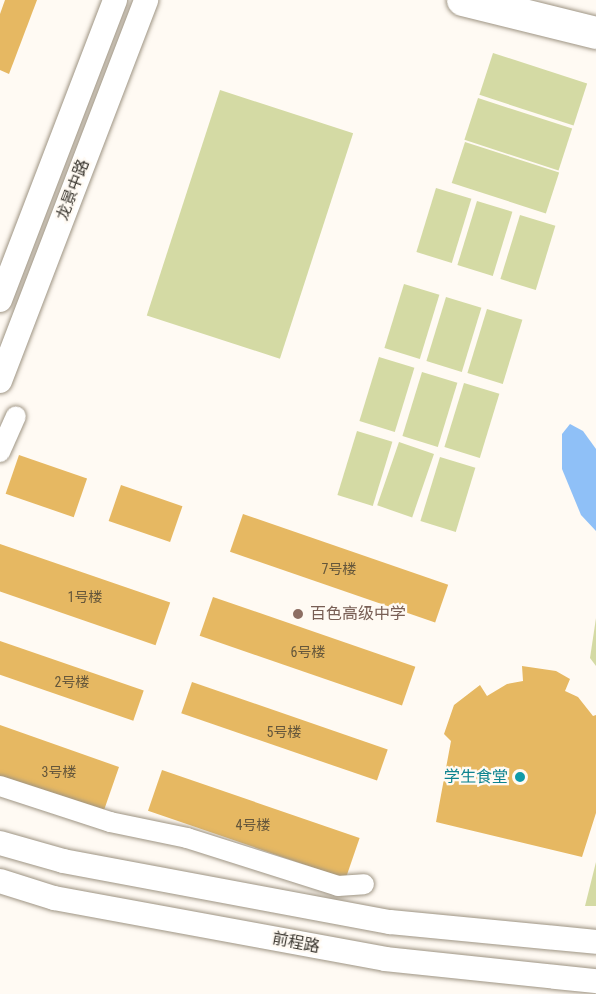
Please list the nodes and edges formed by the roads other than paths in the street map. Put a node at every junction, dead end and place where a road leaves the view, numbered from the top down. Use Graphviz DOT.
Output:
graph roads {
  1 [pos="115,0"];
  2 [pos="146,0"];
  3 [pos="463,0"];
  4 [pos="596,33"];
  5 [pos="0,300"];
  6 [pos="0,381"];
  7 [pos="16,416"];
  8 [pos="0,452"];
  9 [pos="0,786"];
  10 [pos="0,843"];
  11 [pos="0,881"];
  12 [pos="364,884"];
  13 [pos="596,942"];
  14 [pos="596,981"];
  1 -- 5 [label="street, 龙景中路"];
  2 -- 6 [label="street, 龙景中路"];
  3 -- 4 [label="main road"];
  7 -- 8 [label="street"];
  9 -- 12 [label="street"];
  10 -- 13 [label="street"];
  11 -- 14 [label="street, 前程路"];
}
